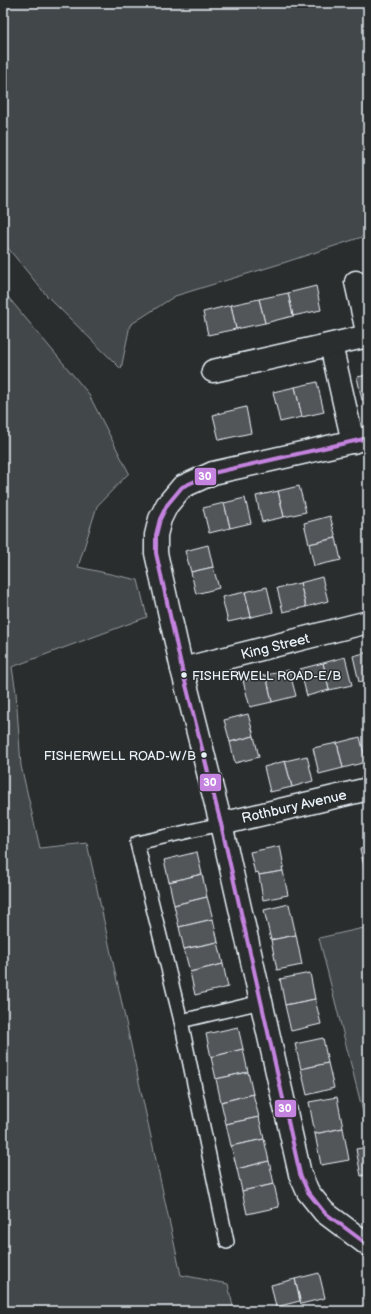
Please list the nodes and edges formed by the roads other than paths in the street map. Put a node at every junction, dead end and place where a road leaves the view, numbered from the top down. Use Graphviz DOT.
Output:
graph roads {
  1 [pos="356,282"];
  2 [pos="331,345"];
  3 [pos="213,371"];
  4 [pos="361,440"];
  5 [pos="368,622"];
  6 [pos="182,669"];
  7 [pos="368,789"];
  8 [pos="220,824"];
  9 [pos="261,1002"];
  10 [pos="181,1021"];
  11 [pos="227,1242"];
  12 [pos="368,1244"];
  1 -- 2 [label="street"];
  2 -- 3 [label="street"];
  2 -- 4 [label="street"];
  4 -- 6 [label="street"];
  5 -- 6 [label="street, King Street"];
  6 -- 8 [label="street"];
  7 -- 8 [label="street, Rothbury Avenue"];
  8 -- 9 [label="street"];
  8 -- 10 [label="lane"];
  9 -- 10 [label="lane"];
  9 -- 12 [label="street"];
  10 -- 11 [label="lane"];
}
